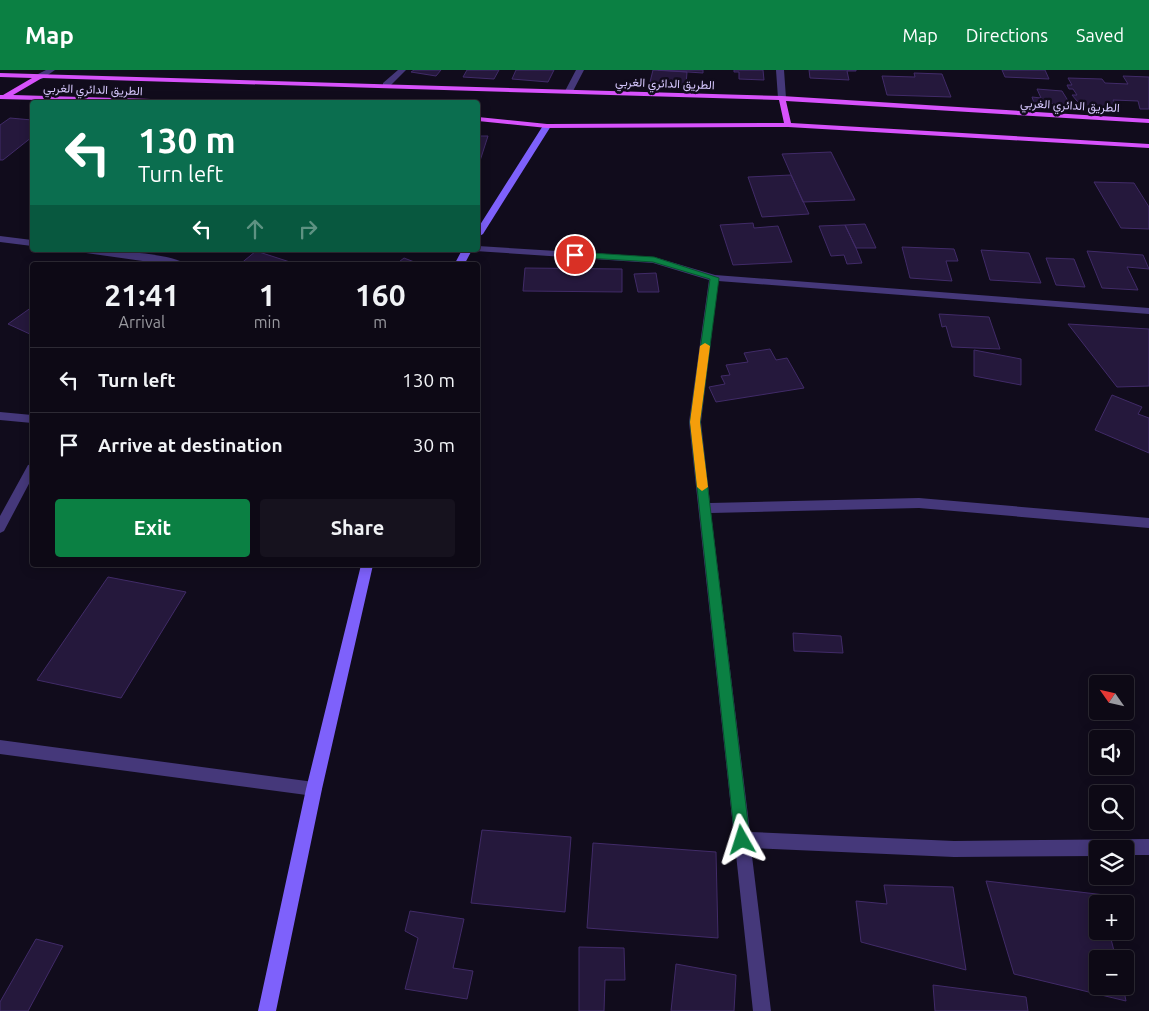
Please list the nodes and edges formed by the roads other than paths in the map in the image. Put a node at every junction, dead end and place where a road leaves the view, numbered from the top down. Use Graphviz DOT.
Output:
graph roads {
  1 [pos="51,70"];
  2 [pos="402,70"];
  3 [pos="580,70"];
  4 [pos="780,70"];
  5 [pos="0,76"];
  6 [pos="39,77"];
  7 [pos="386,85"];
  8 [pos="569,92"];
  9 [pos="2,98"];
  10 [pos="782,98"];
  11 [pos="94,100"];
  12 [pos="480,119"];
  13 [pos="1149,121"];
  14 [pos="788,125"];
  15 [pos="547,126"];
  16 [pos="1149,146"];
  17 [pos="480,231"];
  18 [pos="0,239"];
  19 [pos="30,243"];
  20 [pos="480,248"];
  21 [pos="98,252"];
  22 [pos="157,262"];
  23 [pos="714,278"];
  24 [pos="1149,311"];
  25 [pos="0,416"];
  26 [pos="30,419"];
  27 [pos="30,472"];
  28 [pos="705,508"];
  29 [pos="1149,523"];
  30 [pos="0,528"];
  31 [pos="367,567"];
  32 [pos="0,747"];
  33 [pos="314,789"];
  34 [pos="742,840"];
  35 [pos="1149,847"];
  36 [pos="267,1011"];
  37 [pos="762,1011"];
  1 -- 6 [label="street"];
  2 -- 7 [label="street"];
  3 -- 8 [label="street"];
  4 -- 10 [label="street"];
  5 -- 6 [label="main road, الطريق الدائري الغربي"];
  6 -- 7 [label="main road, الطريق الدائري الغربي"];
  6 -- 9 [label="main road"];
  7 -- 8 [label="main road, الطريق الدائري الغربي"];
  8 -- 10 [label="main road, الطريق الدائري الغربي"];
  9 -- 11 [label="main road, الطريق الدائري الغربي"];
  10 -- 13 [label="main road, الطريق الدائري الغربي"];
  10 -- 14 [label="main road"];
  12 -- 15 [label="main road"];
  14 -- 15 [label="main road"];
  14 -- 16 [label="main road"];
  15 -- 17 [label="street"];
  18 -- 19 [label="street"];
  20 -- 23 [label="street"];
  21 -- 22 [label="street"];
  23 -- 24 [label="street"];
  23 -- 28 [label="street"];
  25 -- 26 [label="street"];
  27 -- 30 [label="street"];
  28 -- 29 [label="street"];
  28 -- 34 [label="street"];
  31 -- 33 [label="street"];
  32 -- 33 [label="street"];
  33 -- 36 [label="street"];
  34 -- 35 [label="street"];
  34 -- 37 [label="street"];
}
